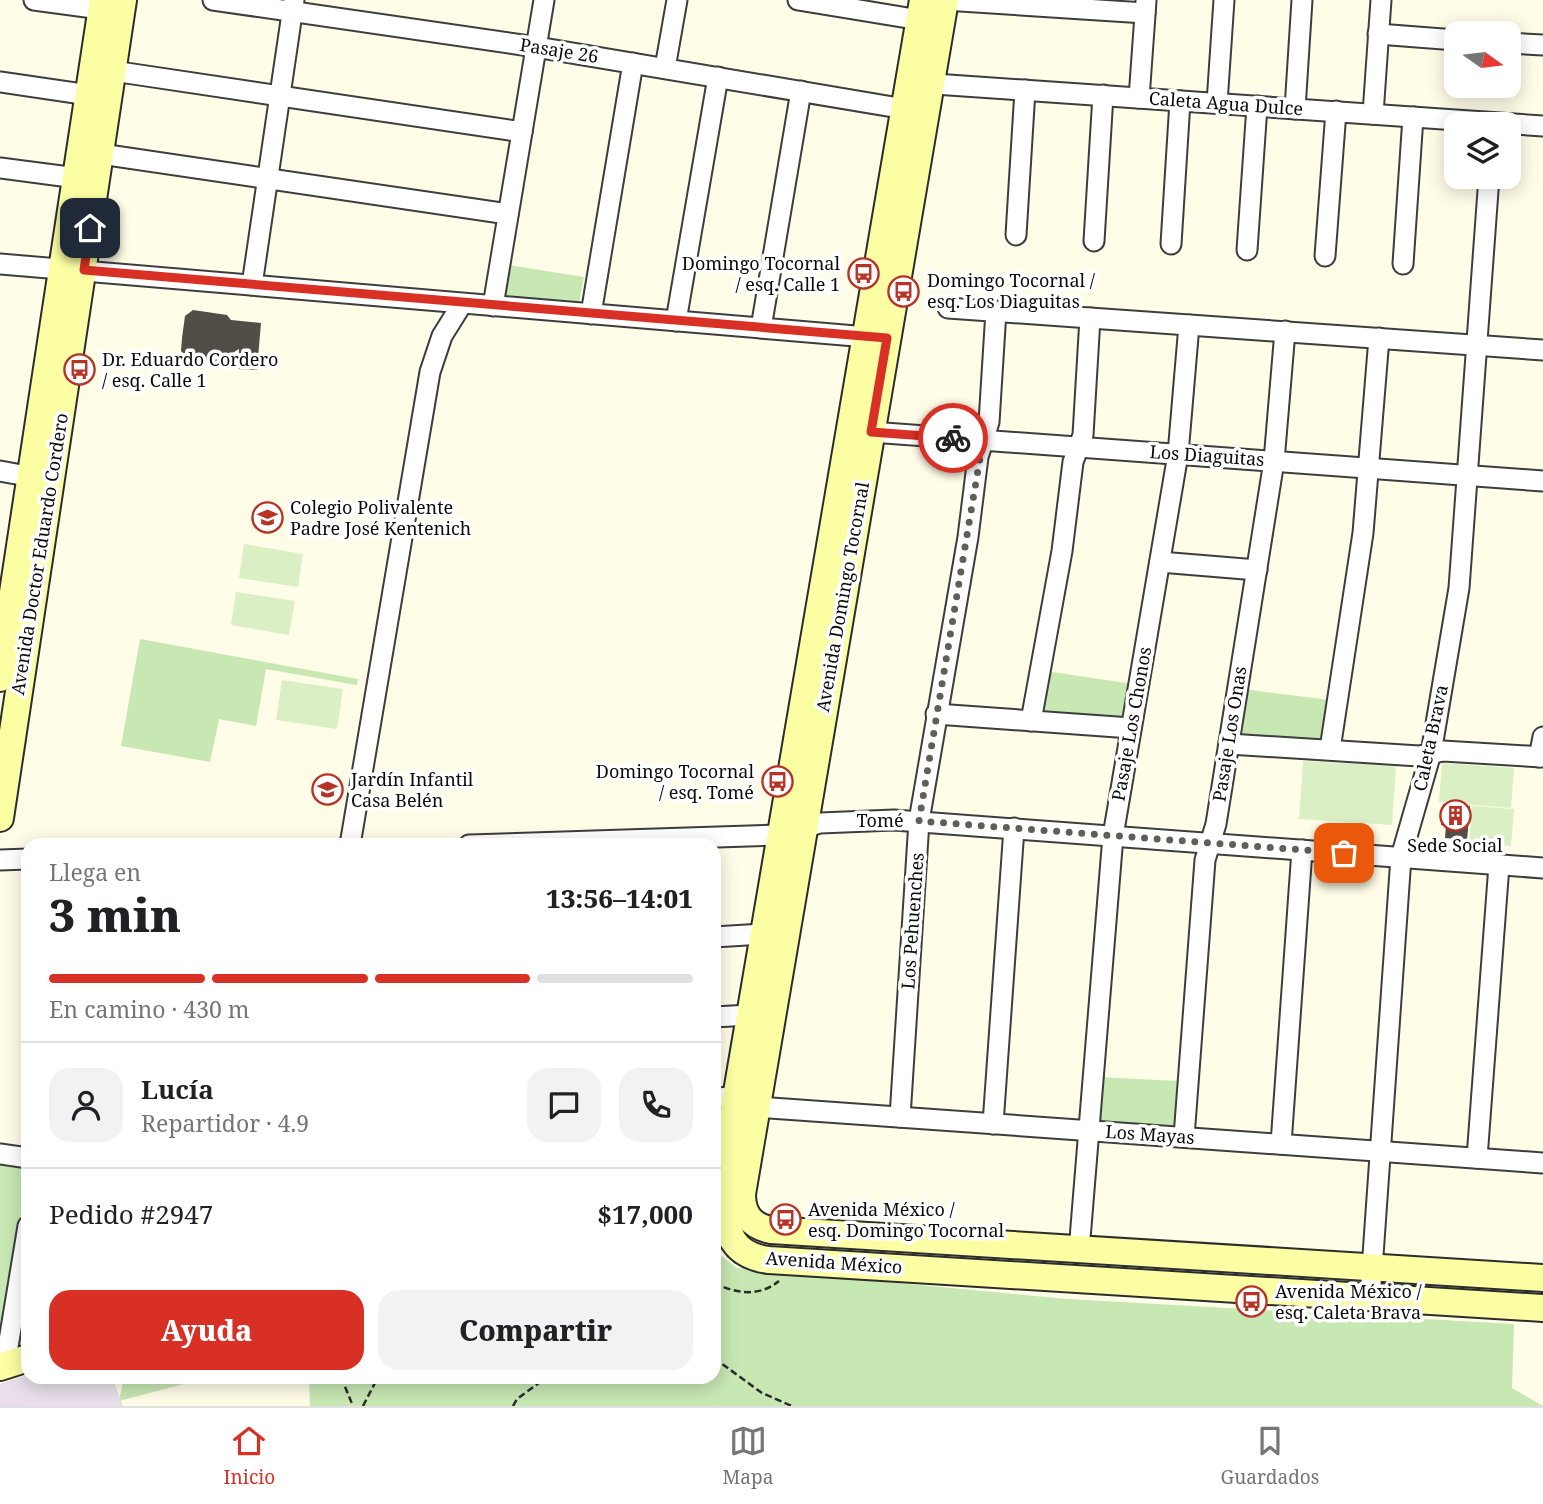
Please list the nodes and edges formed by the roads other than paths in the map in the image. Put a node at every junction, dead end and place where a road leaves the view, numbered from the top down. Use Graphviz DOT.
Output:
graph roads {
  1 [pos="34,0"];
  2 [pos="213,0"];
  3 [pos="544,0"];
  4 [pos="677,0"];
  5 [pos="944,0"];
  6 [pos="1224,0"];
  7 [pos="1302,0"];
  8 [pos="1381,0"];
  9 [pos="809,1"];
  10 [pos="109,3"];
  11 [pos="293,6"];
  12 [pos="1145,7"];
  13 [pos="921,10"];
  14 [pos="1378,34"];
  15 [pos="1444,39"];
  16 [pos="1521,44"];
  17 [pos="1543,46"];
  18 [pos="536,47"];
  19 [pos="633,63"];
  20 [pos="665,68"];
  21 [pos="113,71"];
  22 [pos="718,77"];
  23 [pos="0,82"];
  24 [pos="920,83"];
  25 [pos="1025,90"];
  26 [pos="801,91"];
  27 [pos="89,95"];
  28 [pos="1103,95"];
  29 [pos="280,96"];
  30 [pos="1139,98"];
  31 [pos="1180,101"];
  32 [pos="1217,103"];
  33 [pos="1256,106"];
  34 [pos="905,109"];
  35 [pos="1294,109"];
  36 [pos="1336,111"];
  37 [pos="1373,114"];
  38 [pos="1413,117"];
  39 [pos="1444,119"];
  40 [pos="1521,125"];
  41 [pos="1543,126"];
  42 [pos="522,132"];
  43 [pos="101,154"];
  44 [pos="0,168"];
  45 [pos="77,178"];
  46 [pos="268,179"];
  47 [pos="1488,189"];
  48 [pos="508,214"];
  49 [pos="1016,234"];
  50 [pos="1094,241"];
  51 [pos="1171,244"];
  52 [pos="1247,250"];
  53 [pos="1325,256"];
  54 [pos="0,264"];
  55 [pos="1403,264"];
  56 [pos="74,270"];
  57 [pos="252,285"];
  58 [pos="462,303"];
  59 [pos="493,306"];
  60 [pos="948,308"];
  61 [pos="996,311"];
  62 [pos="591,314"];
  63 [pos="1090,318"];
  64 [pos="676,321"];
  65 [pos="1189,325"];
  66 [pos="761,328"];
  67 [pos="1284,331"];
  68 [pos="877,337"];
  69 [pos="1380,338"];
  70 [pos="1478,345"];
  71 [pos="1543,350"];
  72 [pos="871,432"];
  73 [pos="983,440"];
  74 [pos="1079,447"];
  75 [pos="1178,454"];
  76 [pos="1274,461"];
  77 [pos="1369,468"];
  78 [pos="0,471"];
  79 [pos="1469,475"];
  80 [pos="42,478"];
  81 [pos="1543,481"];
  82 [pos="9,559"];
  83 [pos="1160,562"];
  84 [pos="1256,570"];
  85 [pos="3,640"];
  86 [pos="0,678"];
  87 [pos="936,714"];
  88 [pos="1031,721"];
  89 [pos="7,727"];
  90 [pos="1131,728"];
  91 [pos="1543,737"];
  92 [pos="1229,744"];
  93 [pos="1330,750"];
  94 [pos="1431,753"];
  95 [pos="1541,757"];
  96 [pos="0,818"];
  97 [pos="919,821"];
  98 [pos="1014,828"];
  99 [pos="792,831"];
  100 [pos="1113,836"];
  101 [pos="351,838"];
  102 [pos="705,838"];
  103 [pos="1210,843"];
  104 [pos="1302,850"];
  105 [pos="1401,857"];
  106 [pos="21,859"];
  107 [pos="0,860"];
  108 [pos="1499,865"];
  109 [pos="1543,868"];
  110 [pos="764,934"];
  111 [pos="721,937"];
  112 [pos="750,1015"];
  113 [pos="721,1017"];
  114 [pos="736,1101"];
  115 [pos="900,1117"];
  116 [pos="993,1124"];
  117 [pos="1089,1131"];
  118 [pos="1184,1137"];
  119 [pos="1281,1144"];
  120 [pos="1380,1151"];
  121 [pos="0,1153"];
  122 [pos="21,1157"];
  123 [pos="1477,1158"];
  124 [pos="1543,1163"];
  125 [pos="725,1193"];
  126 [pos="1079,1251"];
  127 [pos="1372,1267"];
  128 [pos="1543,1278"];
  129 [pos="21,1282"];
  130 [pos="1370,1298"];
  131 [pos="1543,1308"];
  132 [pos="11,1363"];
  1 -- 10 [label="street"];
  2 -- 11 [label="street, Pasaje 26"];
  3 -- 18 [label="street"];
  4 -- 20 [label="street"];
  5 -- 12 [label="street"];
  5 -- 24 [label="main road, Avenida Domingo Tocornal"];
  6 -- 32 [label="street"];
  7 -- 35 [label="street"];
  8 -- 14 [label="street"];
  9 -- 13 [label="street"];
  10 -- 21 [label="main road, Avenida Doctor Eduardo Cordero"];
  10 -- 27 [label="main road, Avenida Doctor Eduardo Cordero"];
  11 -- 18 [label="street, Pasaje 26"];
  11 -- 29 [label="street"];
  12 -- 30 [label="street"];
  13 -- 24 [label="main road, Avenida Domingo Tocornal"];
  14 -- 15 [label="street"];
  14 -- 37 [label="street"];
  16 -- 17 [label="street"];
  18 -- 19 [label="street, Pasaje 26"];
  18 -- 42 [label="street"];
  19 -- 20 [label="street, Pasaje 26"];
  19 -- 62 [label="street"];
  20 -- 22 [label="street, Pasaje 26"];
  21 -- 29 [label="street"];
  21 -- 43 [label="main road, Avenida Doctor Eduardo Cordero"];
  22 -- 26 [label="street, Pasaje 26"];
  22 -- 64 [label="street"];
  23 -- 27 [label="street"];
  24 -- 25 [label="street, Caleta Agua Dulce"];
  24 -- 34 [label="main road, Avenida Domingo Tocornal"];
  24 -- 68 [label="main road, Avenida Domingo Tocornal"];
  25 -- 28 [label="street, Caleta Agua Dulce"];
  25 -- 49 [label="street"];
  26 -- 34 [label="street, Pasaje 26"];
  26 -- 66 [label="street"];
  27 -- 45 [label="main road, Avenida Doctor Eduardo Cordero"];
  28 -- 30 [label="street, Caleta Agua Dulce"];
  28 -- 50 [label="street"];
  29 -- 42 [label="street"];
  29 -- 46 [label="street"];
  30 -- 31 [label="street, Caleta Agua Dulce"];
  31 -- 32 [label="street, Caleta Agua Dulce"];
  31 -- 51 [label="street"];
  32 -- 33 [label="street, Caleta Agua Dulce"];
  33 -- 35 [label="street, Caleta Agua Dulce"];
  33 -- 52 [label="street"];
  34 -- 68 [label="main road, Avenida Domingo Tocornal"];
  35 -- 36 [label="street, Caleta Agua Dulce"];
  36 -- 37 [label="street, Caleta Agua Dulce"];
  36 -- 53 [label="street"];
  37 -- 38 [label="street, Caleta Agua Dulce"];
  38 -- 39 [label="street, Caleta Agua Dulce"];
  38 -- 55 [label="street"];
  40 -- 41 [label="street, Caleta Agua Dulce"];
  42 -- 48 [label="street"];
  43 -- 46 [label="street"];
  43 -- 56 [label="main road, Avenida Doctor Eduardo Cordero"];
  44 -- 45 [label="street"];
  45 -- 56 [label="main road, Avenida Doctor Eduardo Cordero"];
  46 -- 48 [label="street"];
  46 -- 57 [label="street"];
  47 -- 70 [label="street, Caleta Brava"];
  48 -- 59 [label="street"];
  54 -- 56 [label="street"];
  56 -- 57 [label="street"];
  56 -- 80 [label="main road, Avenida Doctor Eduardo Cordero"];
  57 -- 58 [label="street"];
  58 -- 59 [label="street"];
  58 -- 101 [label="street"];
  59 -- 62 [label="street"];
  60 -- 61 [label="street"];
  61 -- 63 [label="street"];
  61 -- 73 [label="street, Los Pehuenches"];
  62 -- 64 [label="street"];
  63 -- 65 [label="street"];
  63 -- 74 [label="street"];
  64 -- 66 [label="street"];
  65 -- 67 [label="street"];
  65 -- 75 [label="street, Pasaje Los Chonos"];
  66 -- 68 [label="street"];
  67 -- 69 [label="street"];
  67 -- 76 [label="street, Pasaje Los Onas"];
  68 -- 72 [label="main road, Avenida Domingo Tocornal"];
  68 -- 99 [label="main road, Avenida Domingo Tocornal"];
  69 -- 70 [label="street"];
  69 -- 77 [label="street"];
  70 -- 71 [label="street"];
  70 -- 79 [label="street, Caleta Brava"];
  72 -- 73 [label="street, Los Diaguitas"];
  72 -- 99 [label="main road, Avenida Domingo Tocornal"];
  73 -- 74 [label="street, Los Diaguitas"];
  73 -- 87 [label="street, Los Pehuenches"];
  74 -- 75 [label="street, Los Diaguitas"];
  74 -- 88 [label="street"];
  75 -- 76 [label="street, Los Diaguitas"];
  75 -- 83 [label="street, Pasaje Los Chonos"];
  76 -- 77 [label="street, Los Diaguitas"];
  76 -- 84 [label="street, Pasaje Los Onas"];
  77 -- 79 [label="street, Los Diaguitas"];
  77 -- 93 [label="street"];
  78 -- 80 [label="street"];
  79 -- 81 [label="street, Los Diaguitas"];
  79 -- 94 [label="street, Caleta Brava"];
  80 -- 82 [label="main road, Avenida Doctor Eduardo Cordero"];
  80 -- 89 [label="main road, Avenida Doctor Eduardo Cordero"];
  82 -- 85 [label="main road, Avenida Doctor Eduardo Cordero"];
  83 -- 84 [label="street"];
  83 -- 90 [label="street, Pasaje Los Chonos"];
  84 -- 92 [label="street, Pasaje Los Onas"];
  85 -- 86 [label="main road, Avenida Doctor Eduardo Cordero"];
  87 -- 88 [label="street"];
  87 -- 97 [label="street, Los Pehuenches"];
  88 -- 90 [label="street"];
  89 -- 96 [label="main road, Avenida Doctor Eduardo Cordero"];
  90 -- 100 [label="street, Pasaje Los Chonos"];
  91 -- 95 [label="street"];
  92 -- 93 [label="street"];
  92 -- 103 [label="street, Pasaje Los Onas"];
  93 -- 94 [label="street"];
  94 -- 95 [label="street"];
  94 -- 105 [label="street, Caleta Brava"];
  97 -- 98 [label="street, Tomé"];
  97 -- 99 [label="street, Tomé"];
  97 -- 115 [label="street, Los Pehuenches"];
  98 -- 100 [label="street, Tomé"];
  98 -- 116 [label="street"];
  99 -- 102 [label="street, Tomé"];
  99 -- 110 [label="main road, Avenida Domingo Tocornal"];
  99 -- 114 [label="main road, Avenida Domingo Tocornal"];
  100 -- 103 [label="street, Tomé"];
  100 -- 117 [label="street, Pasaje Los Chonos"];
  103 -- 104 [label="street, Tomé"];
  103 -- 118 [label="street, Pasaje Los Onas"];
  104 -- 105 [label="street, Tomé"];
  104 -- 119 [label="street"];
  105 -- 108 [label="street, Tomé"];
  105 -- 120 [label="street, Caleta Brava"];
  106 -- 107 [label="street"];
  108 -- 109 [label="street, Tomé"];
  108 -- 123 [label="street"];
  110 -- 111 [label="street"];
  110 -- 112 [label="main road, Avenida Domingo Tocornal"];
  112 -- 113 [label="street"];
  112 -- 114 [label="main road, Avenida Domingo Tocornal"];
  114 -- 115 [label="street, Los Mayas"];
  114 -- 125 [label="main road, Avenida Domingo Tocornal"];
  115 -- 116 [label="street, Los Mayas"];
  116 -- 117 [label="street, Los Mayas"];
  117 -- 118 [label="street, Los Mayas"];
  117 -- 126 [label="street, Pasaje Los Chonos"];
  118 -- 119 [label="street, Los Mayas"];
  119 -- 120 [label="street, Los Mayas"];
  120 -- 123 [label="street, Los Mayas"];
  120 -- 127 [label="street, Caleta Brava"];
  121 -- 122 [label="street"];
  123 -- 124 [label="street, Los Mayas"];
  125 -- 126 [label="main road, Avenida México"];
  125 -- 130 [label="main road, Avenida México"];
  126 -- 127 [label="main road, Avenida México"];
  127 -- 128 [label="main road, Avenida México"];
  127 -- 130 [label="street, Caleta Brava"];
  129 -- 132 [label="street"];
  130 -- 131 [label="main road, Avenida México"];
}
